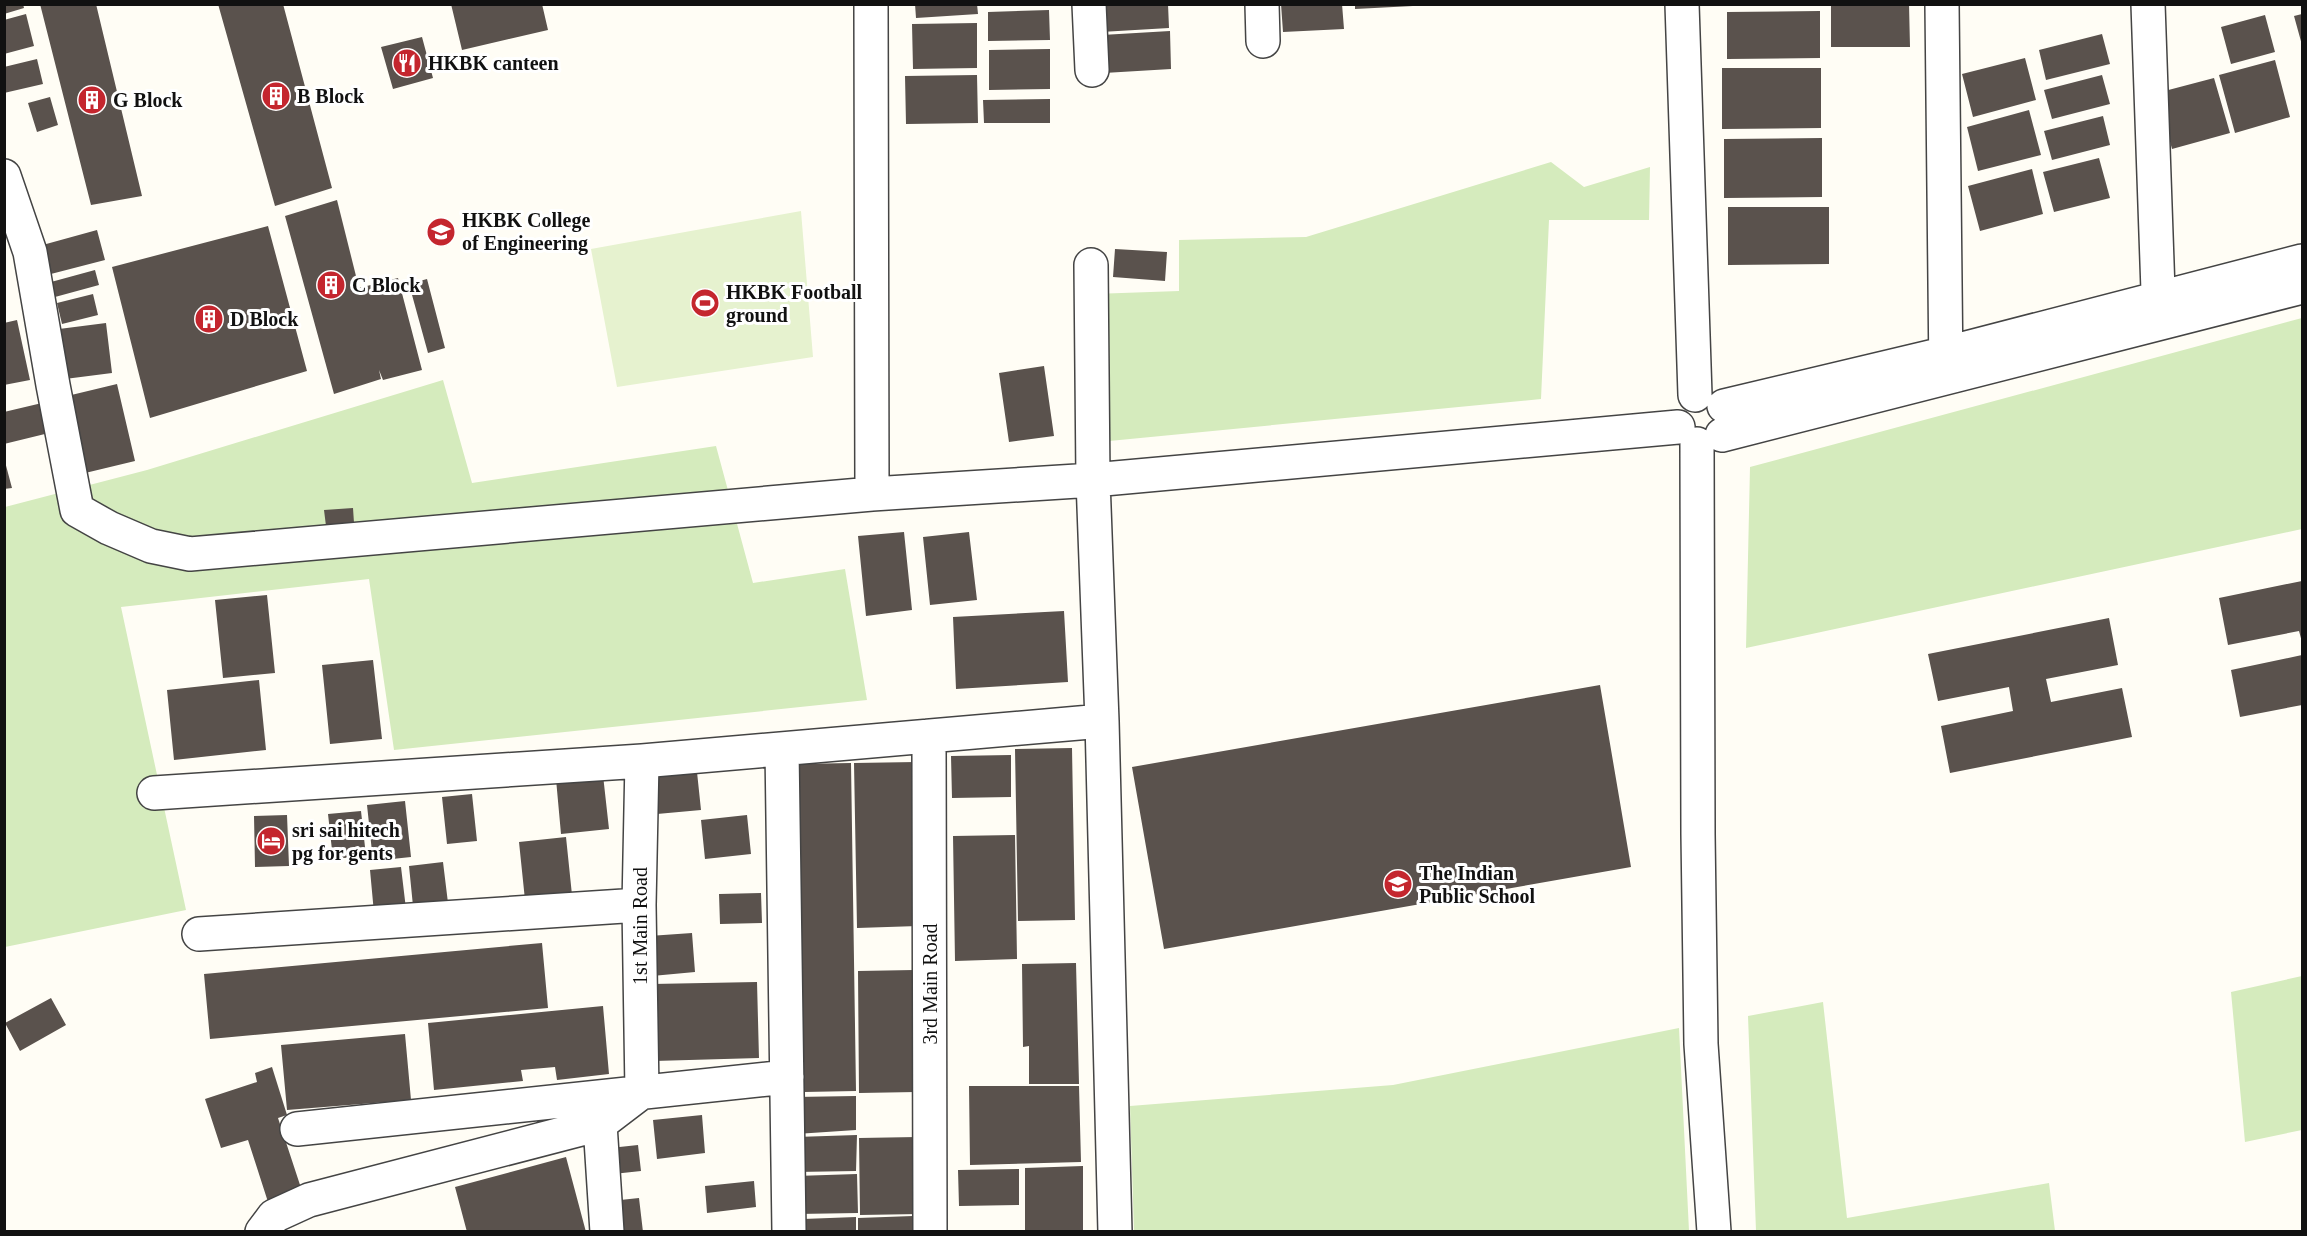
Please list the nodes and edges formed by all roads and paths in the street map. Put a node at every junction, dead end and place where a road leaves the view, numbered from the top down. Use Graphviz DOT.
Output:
graph roads {
  1 [pos="871,4"];
  2 [pos="1089,4"];
  3 [pos="1262,4"];
  4 [pos="1682,4"];
  5 [pos="1942,4"];
  6 [pos="2148,4"];
  7 [pos="1263,41"];
  8 [pos="1092,70"];
  9 [pos="4,176"];
  10 [pos="13,231"];
  11 [pos="2302,261"];
  12 [pos="1090,265"];
  13 [pos="2302,286"];
  14 [pos="2159,311"];
  15 [pos="1946,365"];
  16 [pos="1703,421"];
  17 [pos="1093,480"];
  18 [pos="872,494"];
  19 [pos="1102,721"];
  20 [pos="929,736"];
  21 [pos="782,749"];
  22 [pos="642,761"];
  23 [pos="154,793"];
  24 [pos="639,905"];
  25 [pos="199,934"];
  26 [pos="787,1077"];
  27 [pos="642,1092"];
  28 [pos="600,1124"];
  29 [pos="297,1129"];
  30 [pos="262,1232"];
  31 [pos="607,1232"];
  32 [pos="789,1232"];
  33 [pos="930,1232"];
  34 [pos="1115,1232"];
  35 [pos="1714,1232"];
  1 -- 18 [label="street"];
  2 -- 8 [label="street"];
  3 -- 7 [label="street"];
  4 -- 16 [label="street"];
  5 -- 15 [label="street"];
  6 -- 14 [label="street"];
  9 -- 10 [label="street"];
  10 -- 18 [label="street"];
  11 -- 14 [label="street"];
  12 -- 17 [label="street"];
  13 -- 14 [label="street"];
  14 -- 15 [label="street"];
  15 -- 16 [label="street"];
  16 -- 17 [label="street"];
  16 -- 35 [label="street"];
  17 -- 18 [label="street"];
  17 -- 19 [label="street"];
  19 -- 20 [label="street"];
  19 -- 34 [label="street"];
  20 -- 21 [label="street"];
  20 -- 33 [label="street, 3rd Main Road"];
  21 -- 22 [label="street"];
  21 -- 26 [label="street"];
  22 -- 23 [label="street"];
  22 -- 24 [label="street, 1st Main Road"];
  24 -- 25 [label="street"];
  24 -- 27 [label="street, 1st Main Road"];
  26 -- 27 [label="street"];
  26 -- 32 [label="street"];
  27 -- 28 [label="street"];
  27 -- 29 [label="street"];
  28 -- 30 [label="street"];
  28 -- 31 [label="street"];
}
